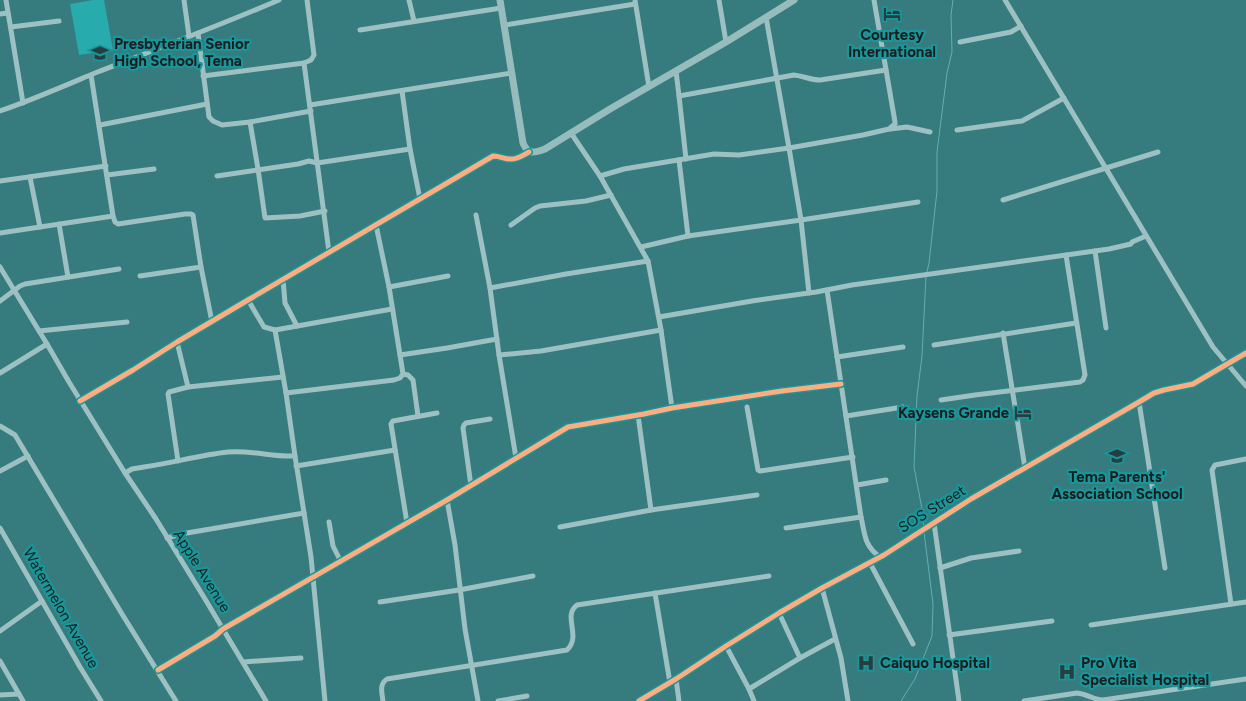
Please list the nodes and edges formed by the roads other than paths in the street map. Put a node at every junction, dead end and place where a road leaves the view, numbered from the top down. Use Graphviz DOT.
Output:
graph roads {
  1 [pos="6,0"];
  2 [pos="184,0"];
  3 [pos="279,0"];
  4 [pos="307,0"];
  5 [pos="409,0"];
  6 [pos="719,0"];
  7 [pos="794,0"];
  8 [pos="875,0"];
  9 [pos="1005,0"];
  10 [pos="635,2"];
  11 [pos="501,4"];
  12 [pos="8,13"];
  13 [pos="0,14"];
  14 [pos="766,17"];
  15 [pos="59,21"];
  16 [pos="414,21"];
  17 [pos="505,25"];
  18 [pos="1021,26"];
  19 [pos="11,27"];
  20 [pos="360,30"];
  21 [pos="198,33"];
  22 [pos="189,36"];
  23 [pos="726,42"];
  24 [pos="960,42"];
  25 [pos="304,63"];
  26 [pos="886,70"];
  27 [pos="676,71"];
  28 [pos="511,73"];
  29 [pos="91,75"];
  30 [pos="204,76"];
  31 [pos="776,79"];
  32 [pos="649,86"];
  33 [pos="402,91"];
  34 [pos="679,96"];
  35 [pos="1064,98"];
  36 [pos="23,103"];
  37 [pos="207,104"];
  38 [pos="310,108"];
  39 [pos="0,111"];
  40 [pos="250,122"];
  41 [pos="100,125"];
  42 [pos="889,129"];
  43 [pos="956,130"];
  44 [pos="930,132"];
  45 [pos="571,133"];
  46 [pos="789,148"];
  47 [pos="410,149"];
  48 [pos="529,152"];
  49 [pos="1158,152"];
  50 [pos="686,159"];
  51 [pos="679,160"];
  52 [pos="317,163"];
  53 [pos="106,166"];
  54 [pos="1105,168"];
  55 [pos="154,169"];
  56 [pos="258,169"];
  57 [pos="107,175"];
  58 [pos="217,176"];
  59 [pos="600,176"];
  60 [pos="30,177"];
  61 [pos="0,182"];
  62 [pos="611,195"];
  63 [pos="420,199"];
  64 [pos="1003,200"];
  65 [pos="918,202"];
  66 [pos="325,212"];
  67 [pos="476,215"];
  68 [pos="113,216"];
  69 [pos="801,220"];
  70 [pos="59,224"];
  71 [pos="511,224"];
  72 [pos="376,225"];
  73 [pos="40,227"];
  74 [pos="0,233"];
  75 [pos="688,236"];
  76 [pos="1146,236"];
  77 [pos="641,247"];
  78 [pos="1095,251"];
  79 [pos="329,252"];
  80 [pos="1066,255"];
  81 [pos="648,261"];
  82 [pos="0,267"];
  83 [pos="201,267"];
  84 [pos="119,269"];
  85 [pos="140,276"];
  86 [pos="448,276"];
  87 [pos="68,277"];
  88 [pos="283,280"];
  89 [pos="389,287"];
  90 [pos="490,288"];
  91 [pos="827,290"];
  92 [pos="15,291"];
  93 [pos="809,293"];
  94 [pos="0,300"];
  95 [pos="248,300"];
  96 [pos="392,310"];
  97 [pos="658,317"];
  98 [pos="127,322"];
  99 [pos="212,322"];
  100 [pos="1076,323"];
  101 [pos="297,326"];
  102 [pos="1106,328"];
  103 [pos="275,330"];
  104 [pos="661,330"];
  105 [pos="39,331"];
  106 [pos="1003,333"];
  107 [pos="496,339"];
  108 [pos="177,342"];
  109 [pos="47,344"];
  110 [pos="934,345"];
  111 [pos="903,347"];
  112 [pos="1246,353"];
  113 [pos="400,354"];
  114 [pos="499,355"];
  115 [pos="837,357"];
  116 [pos="1227,364"];
  117 [pos="0,373"];
  118 [pos="403,374"];
  119 [pos="283,377"];
  120 [pos="841,384"];
  121 [pos="1246,386"];
  122 [pos="188,387"];
  123 [pos="1013,390"];
  124 [pos="286,393"];
  125 [pos="941,400"];
  126 [pos="80,401"];
  127 [pos="1139,402"];
  128 [pos="747,407"];
  129 [pos="904,407"];
  130 [pos="672,408"];
  131 [pos="437,413"];
  132 [pos="638,415"];
  133 [pos="418,416"];
  134 [pos="846,416"];
  135 [pos="490,419"];
  136 [pos="0,426"];
  137 [pos="395,450"];
  138 [pos="28,456"];
  139 [pos="294,456"];
  140 [pos="853,457"];
  141 [pos="516,458"];
  142 [pos="1246,459"];
  143 [pos="178,461"];
  144 [pos="296,466"];
  145 [pos="1025,468"];
  146 [pos="0,471"];
  147 [pos="125,473"];
  148 [pos="886,480"];
  149 [pos="857,485"];
  150 [pos="471,486"];
  151 [pos="757,496"];
  152 [pos="447,500"];
  153 [pos="651,510"];
  154 [pos="304,513"];
  155 [pos="861,517"];
  156 [pos="329,522"];
  157 [pos="934,522"];
  158 [pos="407,523"];
  159 [pos="560,527"];
  160 [pos="0,528"];
  161 [pos="786,528"];
  162 [pos="168,538"];
  163 [pos="1019,551"];
  164 [pos="880,557"];
  165 [pos="341,562"];
  166 [pos="870,563"];
  167 [pos="940,568"];
  168 [pos="1165,568"];
  169 [pos="534,576"];
  170 [pos="769,576"];
  171 [pos="313,578"];
  172 [pos="822,588"];
  173 [pos="459,590"];
  174 [pos="655,593"];
  175 [pos="42,601"];
  176 [pos="380,602"];
  177 [pos="1246,602"];
  178 [pos="1231,604"];
  179 [pos="779,613"];
  180 [pos="1052,621"];
  181 [pos="1091,625"];
  182 [pos="223,629"];
  183 [pos="0,631"];
  184 [pos="949,635"];
  185 [pos="835,639"];
  186 [pos="912,644"];
  187 [pos="726,646"];
  188 [pos="301,658"];
  189 [pos="800,658"];
  190 [pos="0,661"];
  191 [pos="243,662"];
  192 [pos="472,666"];
  193 [pos="158,670"];
  194 [pos="676,679"];
  195 [pos="1246,679"];
  196 [pos="670,682"];
  197 [pos="750,689"];
  198 [pos="18,694"];
  199 [pos="1083,694"];
  200 [pos="0,695"];
  201 [pos="527,696"];
  202 [pos="23,701"];
  203 [pos="101,701"];
  204 [pos="176,701"];
  205 [pos="266,701"];
  206 [pos="325,701"];
  207 [pos="383,701"];
  208 [pos="478,701"];
  209 [pos="498,701"];
  210 [pos="639,701"];
  211 [pos="679,701"];
  212 [pos="754,701"];
  213 [pos="848,701"];
  214 [pos="960,701"];
  215 [pos="1024,701"];
  216 [pos="1084,701"];
  1 -- 12 [label="street"];
  2 -- 22 [label="street"];
  3 -- 21 [label="street"];
  4 -- 25 [label="street"];
  5 -- 16 [label="street"];
  6 -- 23 [label="street"];
  7 -- 14 [label="street"];
  8 -- 26 [label="street"];
  9 -- 18 [label="street"];
  10 -- 17 [label="street"];
  10 -- 32 [label="street"];
  11 -- 16 [label="street"];
  11 -- 17 [label="street"];
  12 -- 13 [label="street"];
  12 -- 19 [label="street"];
  14 -- 23 [label="street"];
  14 -- 31 [label="street"];
  15 -- 19 [label="street"];
  16 -- 20 [label="street"];
  17 -- 28 [label="street"];
  18 -- 24 [label="street"];
  18 -- 35 [label="street"];
  19 -- 36 [label="street"];
  21 -- 22 [label="street"];
  21 -- 30 [label="street"];
  22 -- 29 [label="street"];
  23 -- 27 [label="street"];
  25 -- 30 [label="street"];
  25 -- 38 [label="street"];
  26 -- 31 [label="street"];
  26 -- 42 [label="street"];
  27 -- 32 [label="street"];
  27 -- 34 [label="street"];
  28 -- 33 [label="street"];
  28 -- 48 [label="street"];
  29 -- 36 [label="street"];
  29 -- 41 [label="street"];
  30 -- 37 [label="street"];
  31 -- 34 [label="street"];
  31 -- 46 [label="street"];
  32 -- 45 [label="street"];
  33 -- 38 [label="street"];
  33 -- 47 [label="street"];
  34 -- 50 [label="street"];
  35 -- 43 [label="street"];
  35 -- 54 [label="street"];
  36 -- 39 [label="street"];
  37 -- 40 [label="street"];
  37 -- 41 [label="street"];
  38 -- 40 [label="street"];
  38 -- 52 [label="street"];
  40 -- 56 [label="street"];
  41 -- 53 [label="street"];
  42 -- 44 [label="street"];
  42 -- 46 [label="street"];
  45 -- 48 [label="street"];
  45 -- 59 [label="street"];
  46 -- 50 [label="street"];
  46 -- 69 [label="street"];
  47 -- 52 [label="street"];
  47 -- 63 [label="street"];
  48 -- 63 [label="street"];
  49 -- 54 [label="street"];
  50 -- 51 [label="street"];
  51 -- 59 [label="street"];
  51 -- 75 [label="street"];
  52 -- 56 [label="street"];
  52 -- 66 [label="street"];
  53 -- 57 [label="street"];
  53 -- 60 [label="street"];
  54 -- 64 [label="street"];
  54 -- 76 [label="street"];
  55 -- 57 [label="street"];
  56 -- 58 [label="street"];
  56 -- 66 [label="street"];
  57 -- 68 [label="street"];
  59 -- 62 [label="street"];
  60 -- 61 [label="street"];
  60 -- 73 [label="street"];
  62 -- 71 [label="street"];
  62 -- 77 [label="street"];
  63 -- 72 [label="street"];
  65 -- 69 [label="street"];
  66 -- 79 [label="street"];
  67 -- 90 [label="street"];
  68 -- 70 [label="street"];
  68 -- 83 [label="street"];
  69 -- 75 [label="street"];
  69 -- 93 [label="street"];
  70 -- 73 [label="street"];
  70 -- 87 [label="street"];
  72 -- 79 [label="street"];
  72 -- 89 [label="street"];
  73 -- 74 [label="street"];
  75 -- 77 [label="street"];
  76 -- 78 [label="street"];
  76 -- 116 [label="street"];
  77 -- 81 [label="street"];
  78 -- 80 [label="street"];
  78 -- 102 [label="street"];
  79 -- 88 [label="street"];
  80 -- 91 [label="street"];
  80 -- 100 [label="street"];
  81 -- 90 [label="street"];
  81 -- 97 [label="street"];
  82 -- 92 [label="street, Apple Avenue"];
  83 -- 85 [label="street"];
  83 -- 99 [label="street"];
  84 -- 87 [label="street"];
  86 -- 89 [label="street"];
  87 -- 92 [label="street"];
  88 -- 95 [label="street"];
  88 -- 101 [label="street"];
  89 -- 96 [label="street"];
  90 -- 107 [label="street"];
  91 -- 93 [label="street"];
  91 -- 115 [label="street"];
  92 -- 94 [label="street"];
  92 -- 105 [label="street, Apple Avenue"];
  93 -- 97 [label="street"];
  95 -- 99 [label="street"];
  95 -- 103 [label="street"];
  96 -- 101 [label="street"];
  96 -- 113 [label="street"];
  97 -- 104 [label="street"];
  98 -- 105 [label="street"];
  99 -- 108 [label="street"];
  100 -- 106 [label="street"];
  100 -- 123 [label="street"];
  101 -- 103 [label="street"];
  103 -- 119 [label="street"];
  104 -- 114 [label="street"];
  104 -- 130 [label="street"];
  105 -- 109 [label="street, Apple Avenue"];
  106 -- 110 [label="street"];
  106 -- 123 [label="street"];
  107 -- 113 [label="street"];
  107 -- 114 [label="street"];
  108 -- 122 [label="street"];
  108 -- 126 [label="street"];
  109 -- 117 [label="street"];
  109 -- 126 [label="street, Apple Avenue"];
  111 -- 115 [label="street"];
  112 -- 116 [label="street, SOS Street"];
  113 -- 118 [label="street"];
  114 -- 141 [label="street"];
  115 -- 120 [label="street"];
  116 -- 121 [label="street"];
  116 -- 127 [label="street, SOS Street"];
  118 -- 124 [label="street"];
  118 -- 133 [label="street"];
  119 -- 122 [label="street"];
  119 -- 124 [label="street"];
  120 -- 130 [label="street"];
  120 -- 134 [label="street"];
  122 -- 143 [label="street"];
  123 -- 125 [label="street"];
  123 -- 145 [label="street"];
  124 -- 139 [label="street"];
  126 -- 147 [label="street, Apple Avenue"];
  127 -- 145 [label="street, SOS Street"];
  127 -- 168 [label="street"];
  128 -- 140 [label="street"];
  129 -- 134 [label="street"];
  130 -- 132 [label="street"];
  131 -- 133 [label="street"];
  132 -- 141 [label="street"];
  132 -- 153 [label="street"];
  133 -- 137 [label="street"];
  134 -- 140 [label="street"];
  135 -- 150 [label="street"];
  136 -- 138 [label="street"];
  137 -- 144 [label="street"];
  137 -- 158 [label="street"];
  138 -- 146 [label="street"];
  138 -- 193 [label="street"];
  139 -- 143 [label="street"];
  139 -- 144 [label="street"];
  140 -- 149 [label="street"];
  141 -- 150 [label="street"];
  142 -- 178 [label="street"];
  143 -- 147 [label="street"];
  144 -- 154 [label="street"];
  145 -- 157 [label="street, SOS Street"];
  147 -- 162 [label="street, Apple Avenue"];
  148 -- 149 [label="street"];
  149 -- 155 [label="street"];
  150 -- 152 [label="street"];
  151 -- 153 [label="street"];
  152 -- 158 [label="street"];
  152 -- 173 [label="street"];
  153 -- 159 [label="street"];
  154 -- 162 [label="street"];
  154 -- 171 [label="street"];
  155 -- 161 [label="street"];
  155 -- 164 [label="street"];
  156 -- 165 [label="street"];
  157 -- 164 [label="street, SOS Street"];
  157 -- 167 [label="street"];
  158 -- 165 [label="street"];
  160 -- 175 [label="street, Watermelon Avenue"];
  162 -- 182 [label="street, Apple Avenue"];
  163 -- 167 [label="street"];
  164 -- 166 [label="street, SOS Street"];
  165 -- 171 [label="street"];
  166 -- 172 [label="street, SOS Street"];
  166 -- 186 [label="street"];
  167 -- 184 [label="street"];
  169 -- 173 [label="street"];
  170 -- 174 [label="street"];
  171 -- 182 [label="street"];
  171 -- 206 [label="street"];
  172 -- 179 [label="street, SOS Street"];
  172 -- 185 [label="street"];
  173 -- 176 [label="street"];
  173 -- 192 [label="street"];
  174 -- 192 [label="street"];
  174 -- 196 [label="street"];
  175 -- 183 [label="street"];
  175 -- 203 [label="street, Watermelon Avenue"];
  177 -- 178 [label="street"];
  178 -- 181 [label="street"];
  179 -- 187 [label="street, SOS Street"];
  179 -- 189 [label="street"];
  180 -- 184 [label="street"];
  182 -- 191 [label="street, Apple Avenue"];
  182 -- 193 [label="street"];
  184 -- 214 [label="street"];
  185 -- 189 [label="street"];
  185 -- 213 [label="street"];
  187 -- 194 [label="street, SOS Street"];
  187 -- 197 [label="street"];
  188 -- 191 [label="street"];
  189 -- 197 [label="street"];
  190 -- 198 [label="street"];
  191 -- 205 [label="street, Apple Avenue"];
  192 -- 207 [label="street"];
  192 -- 208 [label="street"];
  193 -- 204 [label="street"];
  194 -- 196 [label="street, SOS Street"];
  194 -- 211 [label="street"];
  195 -- 199 [label="street"];
  196 -- 210 [label="street, SOS Street"];
  197 -- 212 [label="street"];
  198 -- 200 [label="street"];
  198 -- 202 [label="street"];
  199 -- 215 [label="street"];
  199 -- 216 [label="street"];
  201 -- 209 [label="street"];
}
